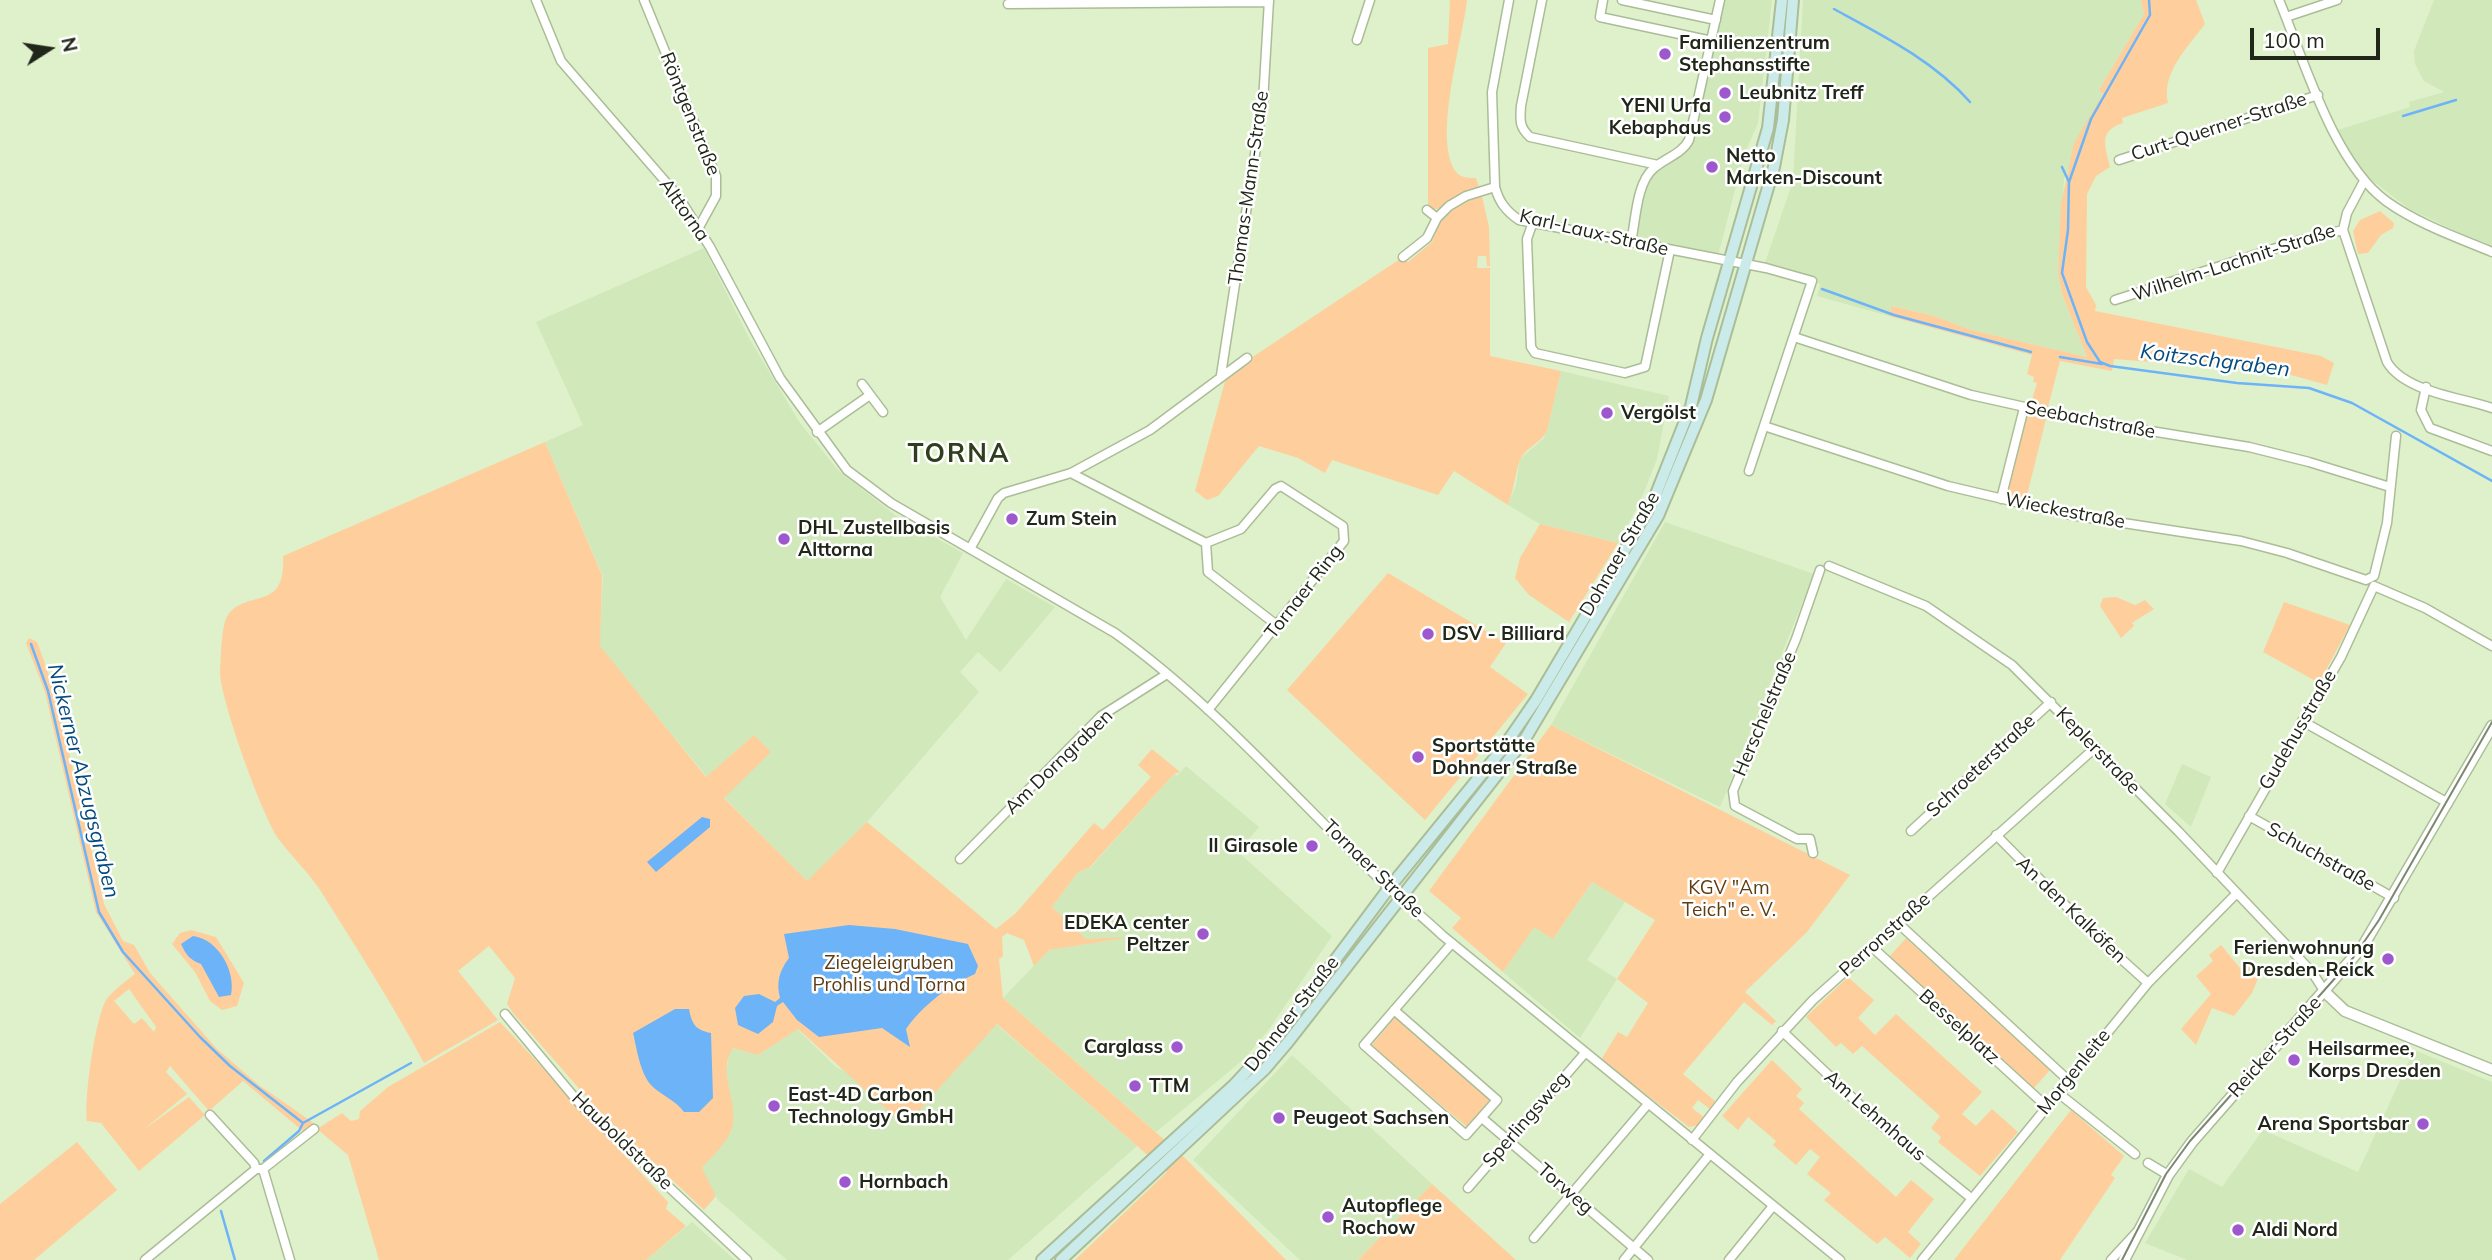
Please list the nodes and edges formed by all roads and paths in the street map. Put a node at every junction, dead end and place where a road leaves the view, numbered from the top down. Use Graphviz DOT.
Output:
graph roads {
  1 [pos="536,0"];
  2 [pos="644,0"];
  3 [pos="1160,0"];
  4 [pos="1370,0"];
  5 [pos="1509,0"];
  6 [pos="1542,0"];
  7 [pos="1603,0"];
  8 [pos="1622,0"];
  9 [pos="1720,0"];
  10 [pos="1782,0"];
  11 [pos="1793,0"];
  12 [pos="2278,0"];
  13 [pos="2337,0"];
  14 [pos="1269,1"];
  15 [pos="1008,4"];
  16 [pos="2286,17"];
  17 [pos="1716,20"];
  18 [pos="1357,40"];
  19 [pos="1712,41"];
  20 [pos="2318,95"];
  21 [pos="2119,160"];
  22 [pos="1658,165"];
  23 [pos="2364,181"];
  24 [pos="1495,187"];
  25 [pos="1427,210"];
  26 [pos="1437,218"];
  27 [pos="1533,222"];
  28 [pos="699,227"];
  29 [pos="2343,230"];
  30 [pos="1631,242"];
  31 [pos="1670,250"];
  32 [pos="2492,252"];
  33 [pos="1403,257"];
  34 [pos="1728,263"];
  35 [pos="1745,265"];
  36 [pos="2115,300"];
  37 [pos="1794,337"];
  38 [pos="1247,358"];
  39 [pos="1221,375"];
  40 [pos="862,384"];
  41 [pos="2426,387"];
  42 [pos="870,395"];
  43 [pos="2024,408"];
  44 [pos="2492,408"];
  45 [pos="884,412"];
  46 [pos="1764,426"];
  47 [pos="817,432"];
  48 [pos="2396,436"];
  49 [pos="2492,451"];
  50 [pos="1749,471"];
  51 [pos="1071,473"];
  52 [pos="2390,487"];
  53 [pos="2001,499"];
  54 [pos="891,503"];
  55 [pos="1206,543"];
  56 [pos="970,549"];
  57 [pos="1829,566"];
  58 [pos="1820,570"];
  59 [pos="2372,582"];
  60 [pos="1278,626"];
  61 [pos="2492,646"];
  62 [pos="1167,674"];
  63 [pos="2051,702"];
  64 [pos="1208,710"];
  65 [pos="2302,721"];
  66 [pos="2492,726"];
  67 [pos="2096,747"];
  68 [pos="2448,803"];
  69 [pos="2249,816"];
  70 [pos="1911,831"];
  71 [pos="1996,835"];
  72 [pos="1813,853"];
  73 [pos="960,859"];
  74 [pos="2217,873"];
  75 [pos="1389,888"];
  76 [pos="2236,894"];
  77 [pos="2394,898"];
  78 [pos="1402,899"];
  79 [pos="1899,924"];
  80 [pos="1452,943"];
  81 [pos="1872,947"];
  82 [pos="2148,983"];
  83 [pos="2325,992"];
  84 [pos="1394,1010"];
  85 [pos="505,1014"];
  86 [pos="1782,1031"];
  87 [pos="1585,1053"];
  88 [pos="2492,1070"];
  89 [pos="2067,1079"];
  90 [pos="2057,1092"];
  91 [pos="1648,1104"];
  92 [pos="2046,1105"];
  93 [pos="210,1115"];
  94 [pos="1482,1118"];
  95 [pos="313,1129"];
  96 [pos="1508,1140"];
  97 [pos="1692,1140"];
  98 [pos="1710,1154"];
  99 [pos="2135,1154"];
  100 [pos="2148,1163"];
  101 [pos="260,1169"];
  102 [pos="2168,1175"];
  103 [pos="1468,1188"];
  104 [pos="1572,1196"];
  105 [pos="1971,1198"];
  106 [pos="1773,1206"];
  107 [pos="2137,1232"];
  108 [pos="1534,1238"];
  109 [pos="1634,1248"];
  110 [pos="145,1260"];
  111 [pos="290,1260"];
  112 [pos="747,1260"];
  113 [pos="1042,1260"];
  114 [pos="1061,1260"];
  115 [pos="1624,1260"];
  116 [pos="1648,1260"];
  117 [pos="1729,1260"];
  118 [pos="1840,1260"];
  119 [pos="1922,1260"];
  120 [pos="2111,1260"];
  121 [pos="2124,1260"];
  1 -- 28 [label="street, Alttorna"];
  2 -- 28 [label="street, Röntgenstraße"];
  3 -- 14 [label="street"];
  3 -- 15 [label="street"];
  4 -- 18 [label="street"];
  5 -- 24 [label="street"];
  6 -- 22 [label="street"];
  7 -- 19 [label="street"];
  8 -- 17 [label="street"];
  9 -- 17 [label="street"];
  10 -- 34 [label="main road, Dohnaer Straße"];
  11 -- 35 [label="main road, Dohnaer Straße"];
  12 -- 16 [label="street"];
  13 -- 16 [label="street"];
  14 -- 39 [label="street, Thomas-Mann-Straße"];
  16 -- 20 [label="street"];
  17 -- 19 [label="street"];
  19 -- 22 [label="street"];
  20 -- 21 [label="street, Curt-Querner-Straße"];
  20 -- 23 [label="street"];
  22 -- 30 [label="street"];
  23 -- 29 [label="street, Wilhelm-Lachnit-Straße"];
  23 -- 32 [label="street"];
  24 -- 26 [label="street"];
  24 -- 27 [label="street, Karl-Laux-Straße"];
  25 -- 26 [label="street"];
  26 -- 33 [label="street"];
  27 -- 30 [label="street, Karl-Laux-Straße"];
  27 -- 31 [label="street"];
  28 -- 47 [label="street, Alttorna"];
  29 -- 36 [label="street, Wilhelm-Lachnit-Straße"];
  29 -- 41 [label="street"];
  30 -- 31 [label="street, Karl-Laux-Straße"];
  31 -- 34 [label="street, Karl-Laux-Straße"];
  34 -- 35 [label="street, Karl-Laux-Straße"];
  34 -- 75 [label="main road, Dohnaer Straße"];
  35 -- 37 [label="street, Karl-Laux-Straße"];
  35 -- 78 [label="main road, Dohnaer Straße"];
  37 -- 43 [label="street, Seebachstraße"];
  37 -- 46 [label="street"];
  38 -- 39 [label="street"];
  39 -- 51 [label="street"];
  40 -- 42 [label="street"];
  41 -- 44 [label="street"];
  41 -- 49 [label="street"];
  42 -- 45 [label="street"];
  42 -- 47 [label="street"];
  43 -- 52 [label="street, Seebachstraße"];
  43 -- 53 [label="street"];
  46 -- 50 [label="street"];
  46 -- 53 [label="street, Wieckestraße"];
  47 -- 54 [label="street, Alttorna"];
  48 -- 52 [label="street, Gudehusstraße"];
  51 -- 55 [label="street"];
  51 -- 56 [label="street"];
  52 -- 59 [label="street, Gudehusstraße"];
  53 -- 59 [label="street, Wieckestraße"];
  54 -- 56 [label="street, Tornaer Straße"];
  55 -- 60 [label="street"];
  55 -- 60 [label="street, Tornaer Ring"];
  56 -- 62 [label="street, Tornaer Straße"];
  57 -- 63 [label="street, Keplerstraße"];
  58 -- 72 [label="street, Herschelstraße"];
  59 -- 61 [label="street, Wieckestraße"];
  59 -- 65 [label="street, Gudehusstraße"];
  60 -- 64 [label="street, Tornaer Ring"];
  62 -- 64 [label="street, Tornaer Straße"];
  62 -- 73 [label="street, Am Dorngraben"];
  63 -- 67 [label="street, Keplerstraße"];
  63 -- 70 [label="street, Schroeterstraße"];
  64 -- 75 [label="street, Tornaer Straße"];
  65 -- 68 [label="street"];
  65 -- 69 [label="street, Gudehusstraße"];
  66 -- 68 [label="street, Reicker Straße"];
  67 -- 71 [label="street, Perronstraße"];
  67 -- 74 [label="street, Keplerstraße"];
  68 -- 77 [label="street, Reicker Straße"];
  69 -- 74 [label="street, Gudehusstraße"];
  69 -- 77 [label="street, Schuchstraße"];
  71 -- 79 [label="street, Perronstraße"];
  71 -- 82 [label="street, An den Kalköfen"];
  74 -- 76 [label="street, Keplerstraße"];
  75 -- 78 [label="street, Tornaer Straße"];
  75 -- 113 [label="main road, Dohnaer Straße"];
  76 -- 82 [label="street, Morgenleite"];
  76 -- 83 [label="street, Keplerstraße"];
  77 -- 83 [label="street, Reicker Straße"];
  78 -- 80 [label="street, Tornaer Straße"];
  78 -- 114 [label="main road, Dohnaer Straße"];
  79 -- 81 [label="street, Perronstraße"];
  79 -- 89 [label="street, Besselplatz"];
  80 -- 84 [label="street"];
  80 -- 87 [label="street, Tornaer Straße"];
  81 -- 86 [label="street, Perronstraße"];
  81 -- 92 [label="street, Besselplatz"];
  82 -- 89 [label="street, Morgenleite"];
  83 -- 88 [label="street"];
  83 -- 102 [label="street, Reicker Straße"];
  84 -- 94 [label="street"];
  84 -- 94 [label="street"];
  85 -- 112 [label="street, Hauboldstraße"];
  86 -- 97 [label="street, Perronstraße"];
  86 -- 105 [label="street, Am Lehmhaus"];
  87 -- 91 [label="street, Tornaer Straße"];
  87 -- 96 [label="street, Sperlingsweg"];
  89 -- 90 [label="street, Morgenleite"];
  90 -- 92 [label="street, Morgenleite"];
  90 -- 99 [label="street"];
  91 -- 97 [label="street, Tornaer Straße"];
  91 -- 104 [label="street"];
  92 -- 105 [label="street, Morgenleite"];
  93 -- 101 [label="street"];
  94 -- 96 [label="street, Torweg"];
  95 -- 101 [label="street"];
  96 -- 103 [label="street, Sperlingsweg"];
  96 -- 104 [label="street, Torweg"];
  97 -- 98 [label="street, Tornaer Straße"];
  98 -- 106 [label="street, Tornaer Straße"];
  98 -- 109 [label="street"];
  100 -- 102 [label="street"];
  101 -- 110 [label="street"];
  101 -- 111 [label="street"];
  102 -- 107 [label="street, Reicker Straße"];
  104 -- 108 [label="street"];
  104 -- 109 [label="street, Torweg"];
  105 -- 119 [label="street, Morgenleite"];
  106 -- 117 [label="street"];
  106 -- 118 [label="street, Tornaer Straße"];
  107 -- 120 [label="street"];
  107 -- 121 [label="street, Reicker Straße"];
  109 -- 115 [label="street"];
  109 -- 116 [label="street, Torweg"];
}
